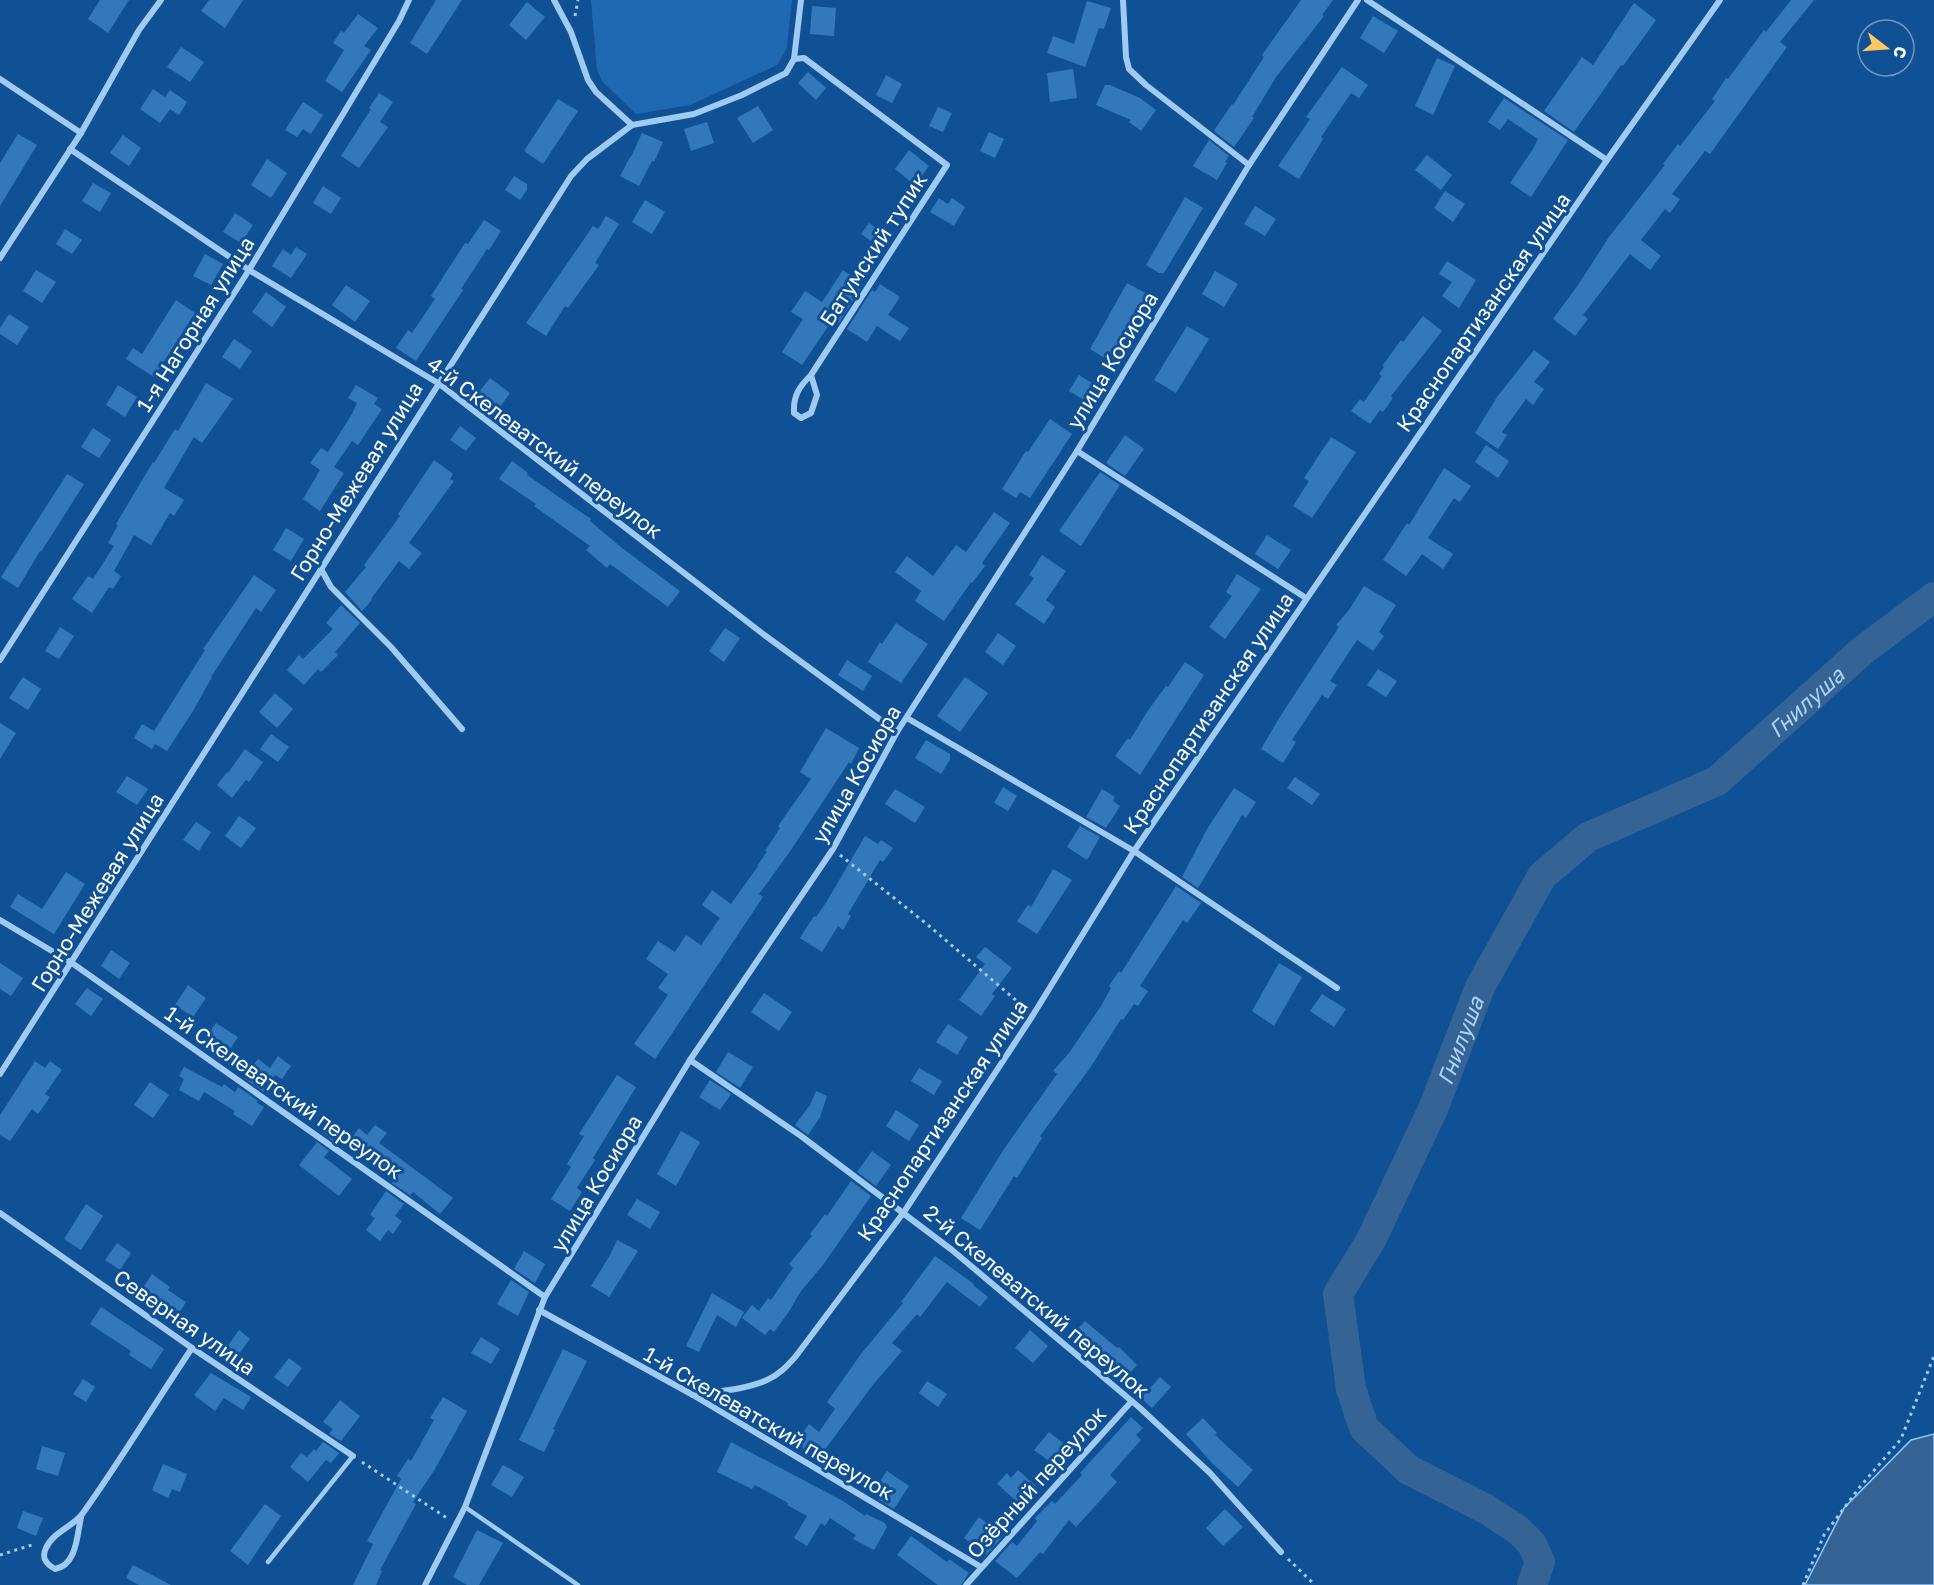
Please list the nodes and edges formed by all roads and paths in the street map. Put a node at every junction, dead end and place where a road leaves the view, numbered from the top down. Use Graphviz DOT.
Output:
graph roads {
  1 [pos="161,0"];
  2 [pos="409,0"];
  3 [pos="554,0"];
  4 [pos="801,0"];
  5 [pos="1123,0"];
  6 [pos="1358,0"];
  7 [pos="1367,0"];
  8 [pos="1720,0"];
  9 [pos="794,59"];
  10 [pos="0,79"];
  11 [pos="632,125"];
  12 [pos="81,133"];
  13 [pos="70,149"];
  14 [pos="1607,160"];
  15 [pos="1249,165"];
  16 [pos="0,258"];
  17 [pos="249,270"];
  18 [pos="811,375"];
  19 [pos="438,384"];
  20 [pos="1077,451"];
  21 [pos="321,569"];
  22 [pos="1306,598"];
  23 [pos="0,660"];
  24 [pos="907,718"];
  25 [pos="462,729"];
  26 [pos="897,732"];
  27 [pos="833,849"];
  28 [pos="1134,850"];
  29 [pos="0,920"];
  30 [pos="72,963"];
  31 [pos="1337,988"];
  32 [pos="1033,1015"];
  33 [pos="690,1060"];
  34 [pos="0,1074"];
  35 [pos="904,1212"];
  36 [pos="0,1214"];
  37 [pos="545,1297"];
  38 [pos="539,1310"];
  39 [pos="192,1348"];
  40 [pos="1934,1356"];
  41 [pos="693,1395"];
  42 [pos="1131,1402"];
  43 [pos="353,1456"];
  44 [pos="465,1506"];
  45 [pos="81,1516"];
  46 [pos="456,1524"];
  47 [pos="51,1539"];
  48 [pos="1281,1552"];
  49 [pos="0,1555"];
  50 [pos="268,1562"];
  51 [pos="981,1567"];
  52 [pos="425,1585"];
  53 [pos="578,1585"];
  54 [pos="966,1585"];
  55 [pos="1315,1585"];
  56 [pos="1803,1585"];
  1 -- 12 [label="street"];
  2 -- 17 [label="street, 1-я Нагорная улица"];
  3 -- 11 [label="street"];
  4 -- 9 [label="street"];
  5 -- 15 [label="street"];
  6 -- 15 [label="street, улица Косиора"];
  7 -- 14 [label="street"];
  8 -- 14 [label="street, Краснопартизанская улица"];
  9 -- 11 [label="street, Горно-Межевая улица"];
  9 -- 18 [label="street, Батумский тупик"];
  10 -- 12 [label="street"];
  11 -- 19 [label="street, Горно-Межевая улица"];
  12 -- 13 [label="street"];
  13 -- 16 [label="street"];
  13 -- 17 [label="street, 4-й Скелеватский переулок"];
  14 -- 22 [label="street, Краснопартизанская улица"];
  15 -- 20 [label="street, улица Косиора"];
  17 -- 19 [label="street, 4-й Скелеватский переулок"];
  17 -- 23 [label="street, 1-я Нагорная улица"];
  18 -- 18 [label="street, Батумский тупик"];
  19 -- 21 [label="street, Горно-Межевая улица"];
  19 -- 26 [label="street, 4-й Скелеватский переулок"];
  20 -- 22 [label="street"];
  20 -- 24 [label="street, улица Косиора"];
  21 -- 25 [label="street"];
  21 -- 30 [label="street, Горно-Межевая улица"];
  22 -- 28 [label="street, Краснопартизанская улица"];
  24 -- 26 [label="street, улица Косиора"];
  24 -- 28 [label="street"];
  26 -- 27 [label="street, улица Косиора"];
  27 -- 32 [label="path"];
  27 -- 33 [label="street, улица Косиора"];
  28 -- 31 [label="street"];
  28 -- 32 [label="street, Краснопартизанская улица"];
  29 -- 30 [label="street, 1-й Скелеватский переулок"];
  30 -- 34 [label="street, Горно-Межевая улица"];
  30 -- 37 [label="street, 1-й Скелеватский переулок"];
  32 -- 35 [label="street, Краснопартизанская улица"];
  33 -- 35 [label="street, 2-й Скелеватский переулок"];
  33 -- 37 [label="street, улица Косиора"];
  35 -- 41 [label="street, Краснопартизанская улица"];
  35 -- 42 [label="street, 2-й Скелеватский переулок"];
  36 -- 39 [label="street, Северная улица"];
  37 -- 38 [label="street, улица Косиора"];
  38 -- 41 [label="street, 1-й Скелеватский переулок"];
  38 -- 44 [label="street, улица Косиора"];
  39 -- 43 [label="street, Северная улица"];
  39 -- 45 [label="street"];
  40 -- 56 [label="path"];
  41 -- 51 [label="street, 1-й Скелеватский переулок"];
  42 -- 48 [label="street, 2-й Скелеватский переулок"];
  42 -- 51 [label="street, Озёрный переулок"];
  43 -- 46 [label="path"];
  43 -- 50 [label="lane"];
  44 -- 46 [label="street, улица Косиора"];
  44 -- 53 [label="lane"];
  45 -- 47 [label="street"];
  45 -- 47 [label="street"];
  46 -- 52 [label="street, улица Косиора"];
  47 -- 49 [label="path"];
  48 -- 55 [label="path"];
  51 -- 54 [label="street, Озёрный переулок"];
}
